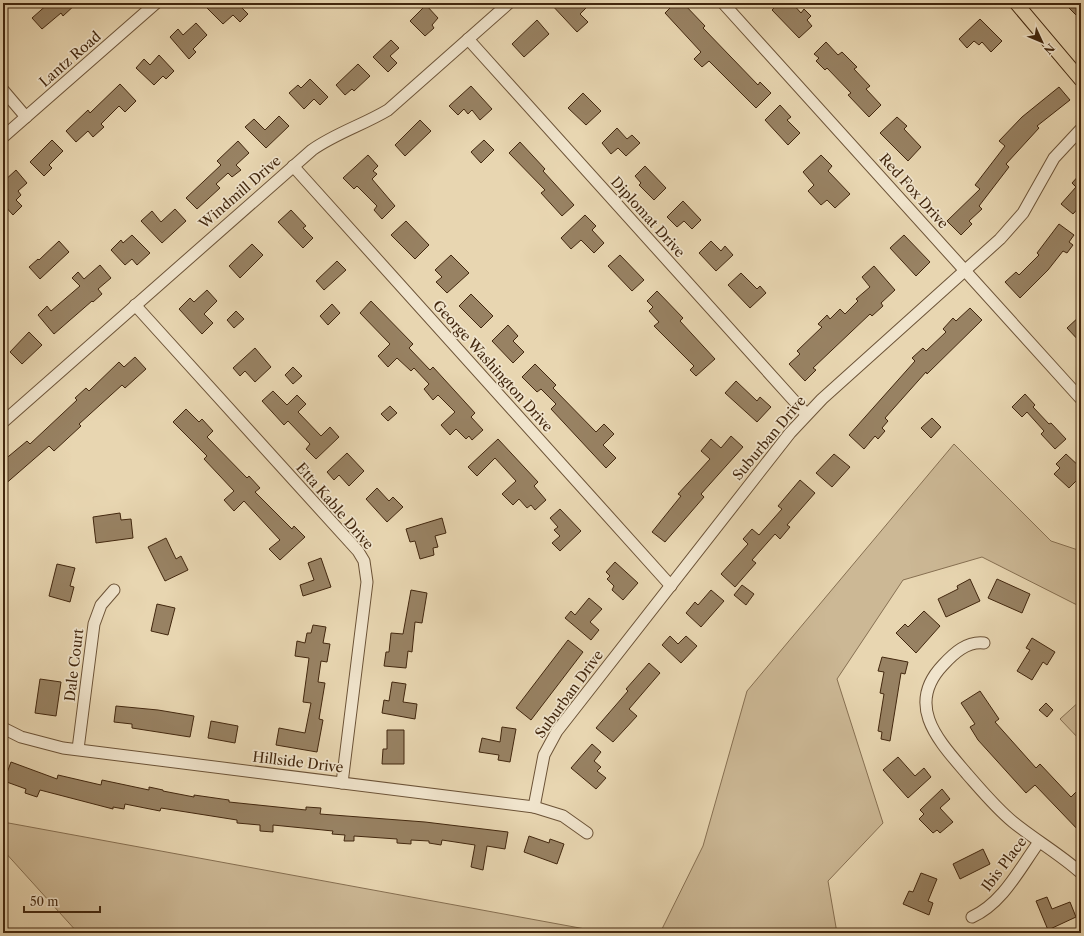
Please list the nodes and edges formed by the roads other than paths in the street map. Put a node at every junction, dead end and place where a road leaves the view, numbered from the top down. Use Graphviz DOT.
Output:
graph roads {
  1 [pos="156,3"];
  2 [pos="509,3"];
  3 [pos="723,3"];
  4 [pos="1016,3"];
  5 [pos="468,39"];
  6 [pos="1081,80"];
  7 [pos="3,90"];
  8 [pos="26,117"];
  9 [pos="1081,129"];
  10 [pos="3,137"];
  11 [pos="293,166"];
  12 [pos="965,270"];
  13 [pos="135,305"];
  14 [pos="1081,399"];
  15 [pos="806,414"];
  16 [pos="3,422"];
  17 [pos="671,586"];
  18 [pos="114,590"];
  19 [pos="984,643"];
  20 [pos="3,728"];
  21 [pos="78,749"];
  22 [pos="342,783"];
  23 [pos="534,807"];
  24 [pos="587,833"];
  25 [pos="1039,842"];
  26 [pos="1081,873"];
  27 [pos="972,917"];
  1 -- 8 [label="street, Lantz Road"];
  2 -- 5 [label="street, Windmill Drive"];
  3 -- 12 [label="street, Red Fox Drive"];
  4 -- 6 [label="main road"];
  5 -- 11 [label="street, Windmill Drive"];
  5 -- 15 [label="street, Diplomat Drive"];
  7 -- 8 [label="street"];
  8 -- 10 [label="street, Lantz Road"];
  9 -- 12 [label="street, Suburban Drive"];
  11 -- 13 [label="street, Windmill Drive"];
  11 -- 17 [label="street, George Washington Drive"];
  12 -- 14 [label="street, Red Fox Drive"];
  12 -- 15 [label="street, Suburban Drive"];
  13 -- 16 [label="street, Windmill Drive"];
  13 -- 22 [label="street, Etta Kable Drive"];
  15 -- 17 [label="street, Suburban Drive"];
  17 -- 23 [label="street, Suburban Drive"];
  18 -- 21 [label="street, Dale Court"];
  19 -- 25 [label="street"];
  20 -- 21 [label="street, Hillside Drive"];
  21 -- 22 [label="street, Hillside Drive"];
  22 -- 23 [label="street, Hillside Drive"];
  23 -- 24 [label="street, Hillside Drive"];
  25 -- 26 [label="street"];
  25 -- 27 [label="street, Ibis Place"];
}
